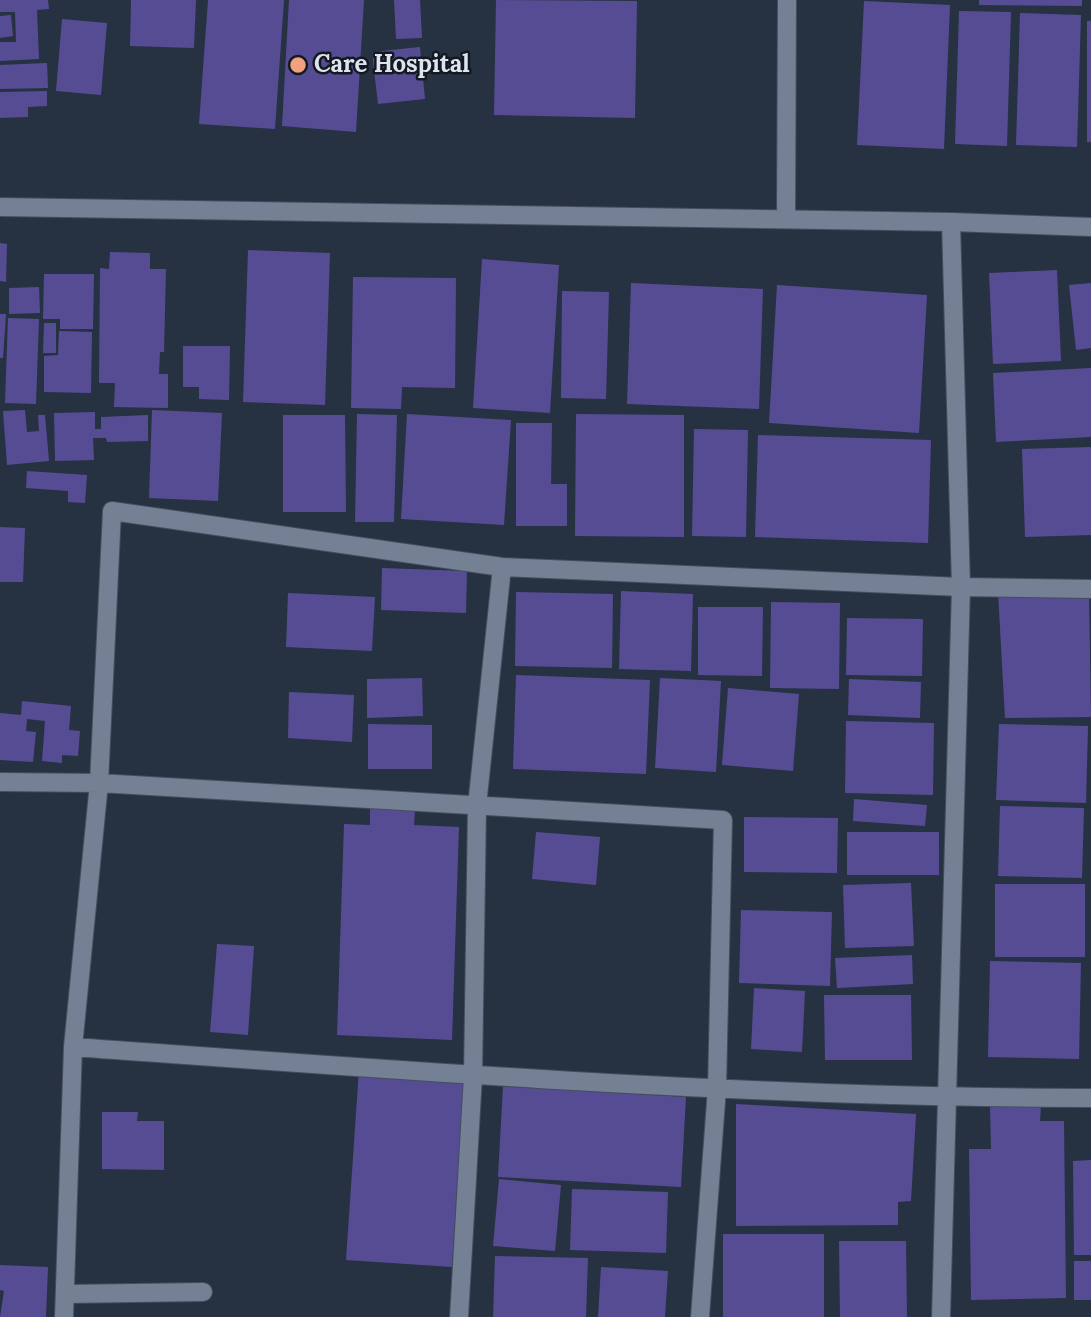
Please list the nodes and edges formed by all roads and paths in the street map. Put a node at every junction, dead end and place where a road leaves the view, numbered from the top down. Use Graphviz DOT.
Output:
graph roads {
  1 [pos="787,0"];
  2 [pos="0,207"];
  3 [pos="786,219"];
  4 [pos="951,222"];
  5 [pos="1091,227"];
  6 [pos="502,567"];
  7 [pos="961,587"];
  8 [pos="1091,589"];
  9 [pos="0,782"];
  10 [pos="99,783"];
  11 [pos="477,806"];
  12 [pos="72,1047"];
  13 [pos="473,1076"];
  14 [pos="717,1088"];
  15 [pos="947,1098"];
  16 [pos="1091,1098"];
  17 [pos="203,1292"];
  18 [pos="65,1294"];
  19 [pos="64,1317"];
  20 [pos="459,1317"];
  21 [pos="700,1317"];
  22 [pos="941,1317"];
  1 -- 3 [label="street"];
  2 -- 3 [label="street"];
  3 -- 4 [label="street"];
  4 -- 5 [label="street"];
  4 -- 7 [label="street"];
  6 -- 7 [label="street"];
  6 -- 10 [label="street"];
  6 -- 11 [label="street"];
  7 -- 8 [label="street"];
  7 -- 15 [label="street"];
  9 -- 10 [label="street"];
  10 -- 11 [label="street"];
  10 -- 12 [label="street"];
  11 -- 13 [label="street"];
  11 -- 14 [label="street"];
  12 -- 13 [label="street"];
  12 -- 18 [label="street"];
  13 -- 14 [label="street"];
  13 -- 20 [label="street"];
  14 -- 15 [label="street"];
  14 -- 21 [label="street"];
  15 -- 16 [label="street"];
  15 -- 22 [label="street"];
  17 -- 18 [label="street"];
  18 -- 19 [label="street"];
}
